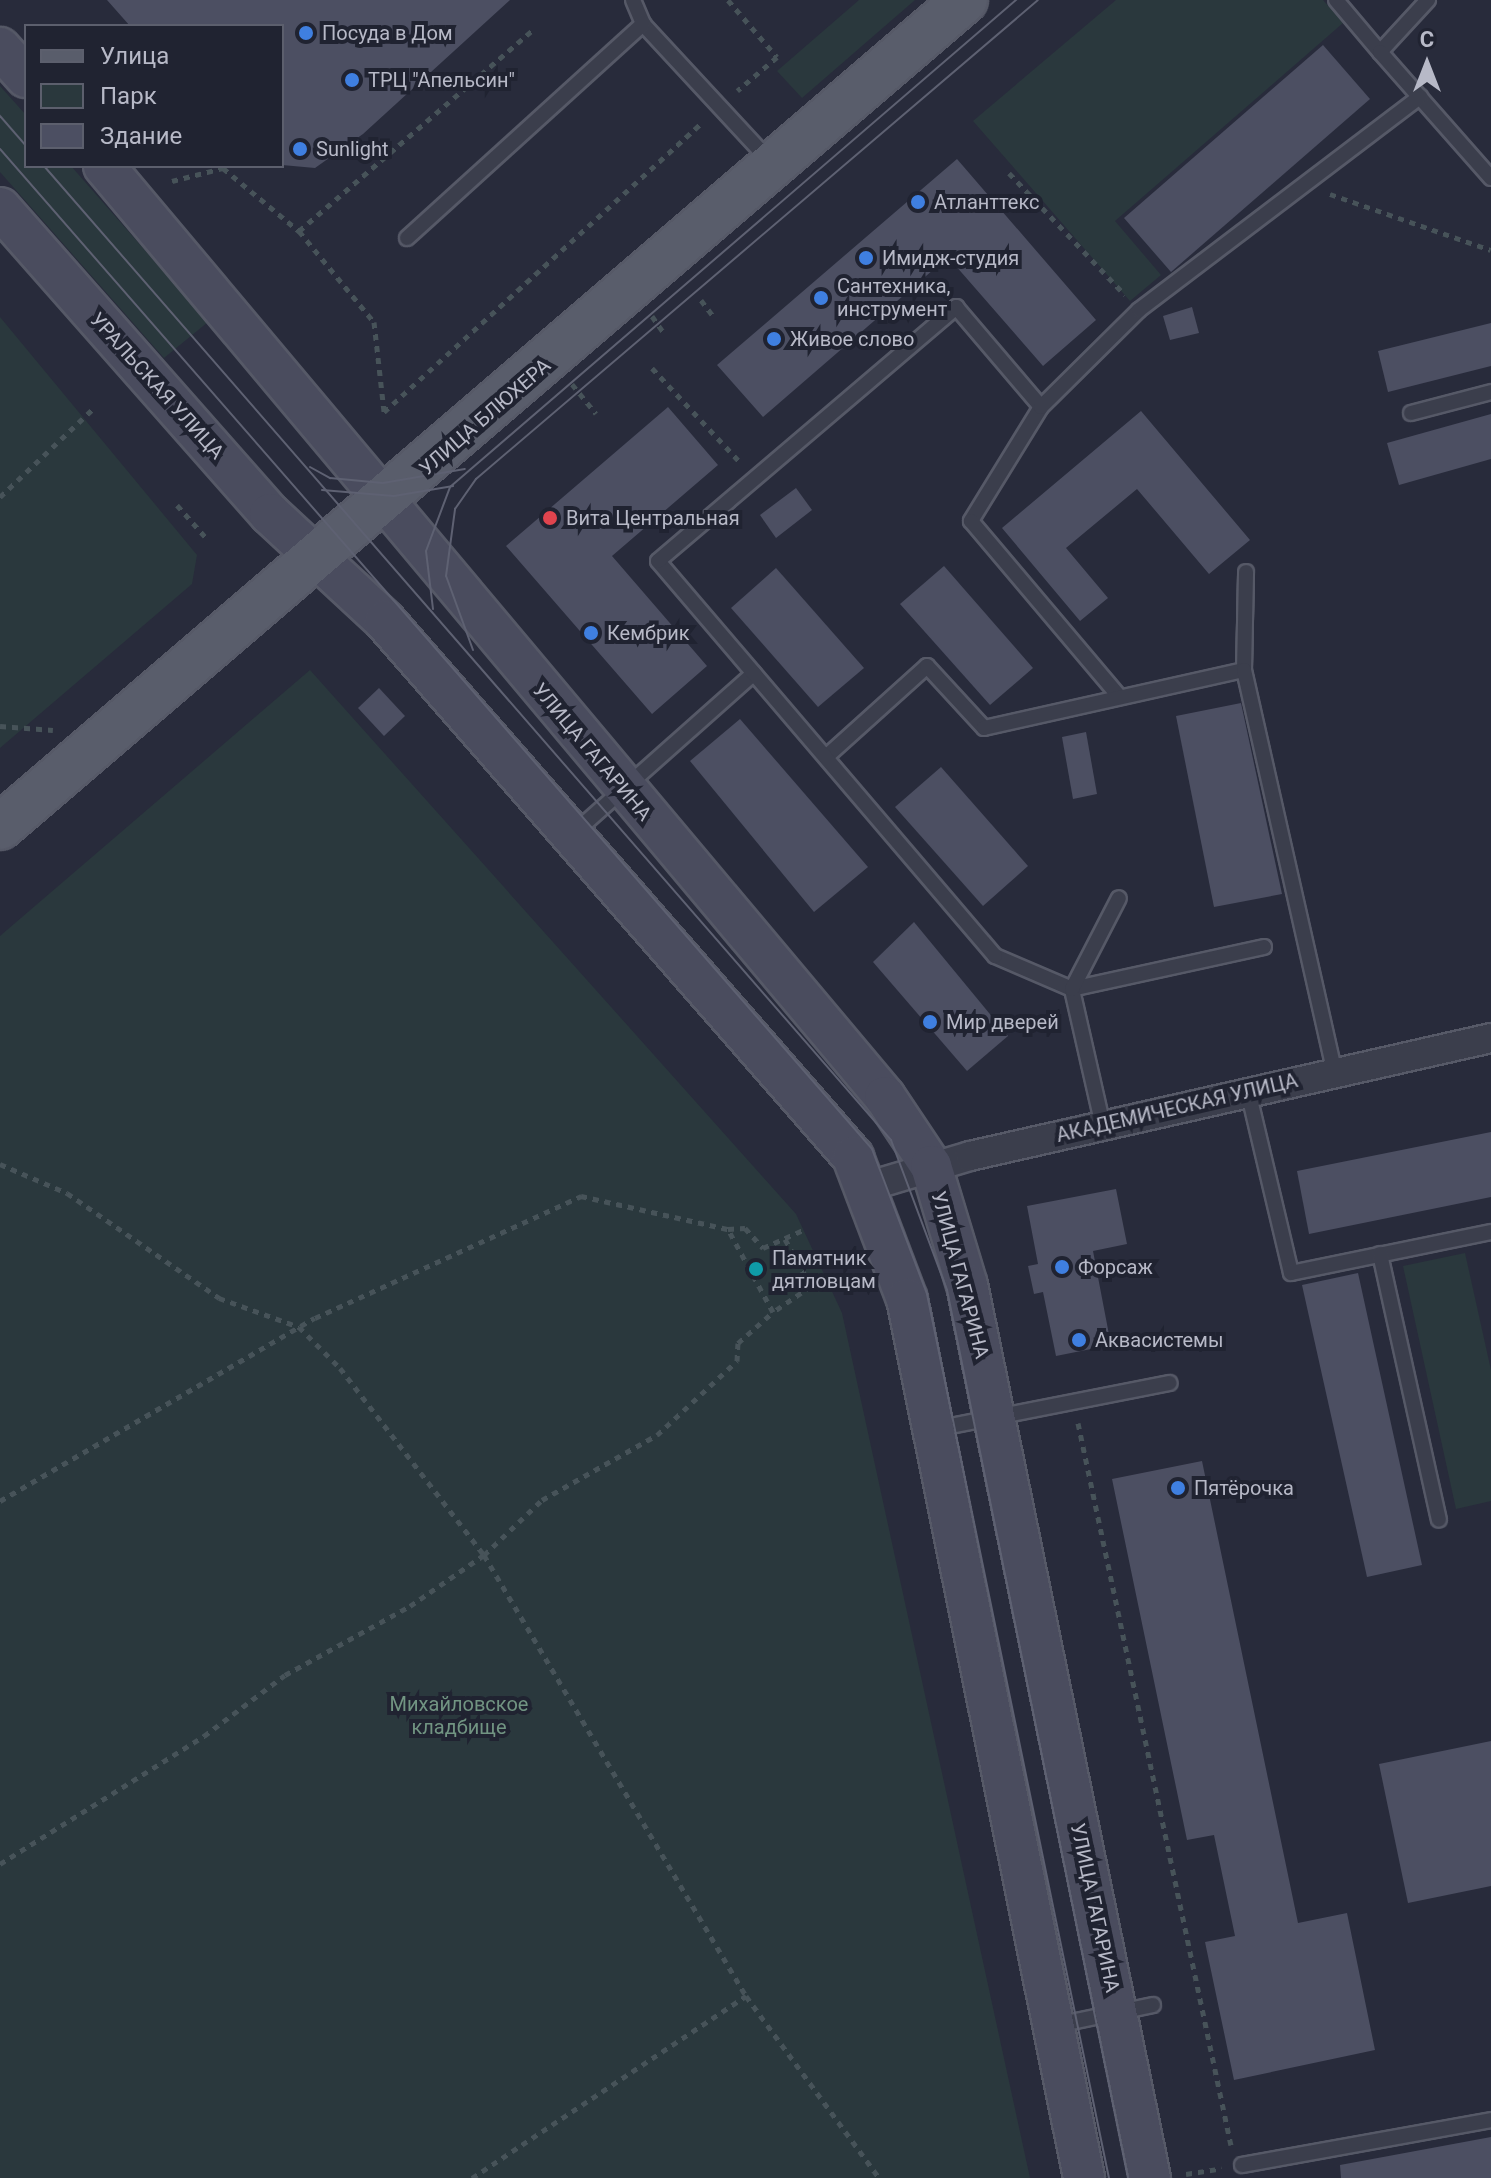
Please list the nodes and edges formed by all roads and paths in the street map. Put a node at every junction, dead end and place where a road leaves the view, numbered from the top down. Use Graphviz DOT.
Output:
graph roads {
  1 [pos="633,0"];
  2 [pos="728,0"];
  3 [pos="965,0"];
  4 [pos="1336,0"];
  5 [pos="1428,0"];
  6 [pos="643,24"];
  7 [pos="534,29"];
  8 [pos="0,48"];
  9 [pos="1380,52"];
  10 [pos="24,75"];
  11 [pos="1420,97"];
  12 [pos="720,107"];
  13 [pos="774,166"];
  14 [pos="106,168"];
  15 [pos="1009,173"];
  16 [pos="1491,178"];
  17 [pos="172,181"];
  18 [pos="1303,185"];
  19 [pos="0,208"];
  20 [pos="299,231"];
  21 [pos="407,238"];
  22 [pos="1491,250"];
  23 [pos="701,300"];
  24 [pos="1139,310"];
  25 [pos="714,317"];
  26 [pos="652,368"];
  27 [pos="1491,392"];
  28 [pos="583,399"];
  29 [pos="95,407"];
  30 [pos="1041,407"];
  31 [pos="1411,413"];
  32 [pos="596,414"];
  33 [pos="756,478"];
  34 [pos="0,497"];
  35 [pos="387,502"];
  36 [pos="177,505"];
  37 [pos="208,540"];
  38 [pos="319,561"];
  39 [pos="1246,572"];
  40 [pos="1244,670"];
  41 [pos="754,673"];
  42 [pos="1119,696"];
  43 [pos="0,726"];
  44 [pos="58,731"];
  45 [pos="826,757"];
  46 [pos="625,790"];
  47 [pos="0,827"];
  48 [pos="573,834"];
  49 [pos="1119,898"];
  50 [pos="1264,947"];
  51 [pos="1072,989"];
  52 [pos="1491,1038"];
  53 [pos="1334,1070"];
  54 [pos="1248,1091"];
  55 [pos="1103,1126"];
  56 [pos="0,1164"];
  57 [pos="931,1166"];
  58 [pos="866,1187"];
  59 [pos="728,1229"];
  60 [pos="803,1230"];
  61 [pos="1491,1232"];
  62 [pos="785,1239"];
  63 [pos="1380,1254"];
  64 [pos="773,1312"];
  65 [pos="299,1327"];
  66 [pos="1170,1383"];
  67 [pos="1074,1403"];
  68 [pos="995,1418"];
  69 [pos="931,1430"];
  70 [pos="0,1501"];
  71 [pos="1439,1520"];
  72 [pos="484,1555"];
  73 [pos="0,1864"];
  74 [pos="746,1996"];
  75 [pos="1135,2009"];
  76 [pos="1052,2025"];
  77 [pos="1491,2120"];
  78 [pos="1232,2150"];
  79 [pos="1239,2165"];
  80 [pos="1168,2176"];
  81 [pos="472,2178"];
  82 [pos="879,2178"];
  83 [pos="1084,2178"];
  1 -- 6 [label="lane"];
  2 -- 12 [label="path"];
  3 -- 13 [label="main road, УЛИЦА БЛЮХЕРА"];
  4 -- 9 [label="lane"];
  5 -- 9 [label="lane"];
  6 -- 12 [label="lane"];
  6 -- 21 [label="lane"];
  7 -- 20 [label="path"];
  8 -- 10 [label="main road"];
  9 -- 11 [label="lane"];
  11 -- 16 [label="lane"];
  11 -- 18 [label="lane"];
  12 -- 13 [label="lane"];
  12 -- 20 [label="path"];
  13 -- 35 [label="main road, УЛИЦА БЛЮХЕРА"];
  14 -- 35 [label="main road"];
  15 -- 24 [label="path"];
  17 -- 20 [label="path"];
  18 -- 22 [label="path"];
  18 -- 24 [label="lane"];
  19 -- 38 [label="main road, УРАЛЬСКАЯ УЛИЦА"];
  23 -- 25 [label="path"];
  24 -- 30 [label="lane"];
  26 -- 33 [label="path"];
  27 -- 31 [label="lane"];
  28 -- 32 [label="path"];
  29 -- 34 [label="path"];
  30 -- 33 [label="lane"];
  30 -- 42 [label="lane"];
  33 -- 41 [label="lane"];
  35 -- 38 [label="main road, УЛИЦА БЛЮХЕРА"];
  35 -- 46 [label="main road, УЛИЦА ГАГАРИНА"];
  36 -- 37 [label="path"];
  38 -- 47 [label="main road, УЛИЦА БЛЮХЕРА"];
  38 -- 48 [label="main road"];
  39 -- 40 [label="lane"];
  40 -- 42 [label="lane"];
  40 -- 53 [label="lane"];
  41 -- 45 [label="lane"];
  41 -- 46 [label="lane"];
  42 -- 45 [label="lane"];
  43 -- 44 [label="path"];
  45 -- 51 [label="lane"];
  46 -- 48 [label="lane"];
  46 -- 57 [label="main road, УЛИЦА ГАГАРИНА"];
  48 -- 58 [label="main road"];
  49 -- 51 [label="lane"];
  50 -- 51 [label="lane"];
  51 -- 55 [label="lane"];
  52 -- 53 [label="street, АКАДЕМИЧЕСКАЯ УЛИЦА"];
  53 -- 54 [label="street, АКАДЕМИЧЕСКАЯ УЛИЦА"];
  54 -- 55 [label="street, АКАДЕМИЧЕСКАЯ УЛИЦА"];
  54 -- 63 [label="lane"];
  55 -- 57 [label="street, АКАДЕМИЧЕСКАЯ УЛИЦА"];
  56 -- 65 [label="path"];
  57 -- 58 [label="street, АКАДЕМИЧЕСКАЯ УЛИЦА"];
  57 -- 68 [label="main road, УЛИЦА ГАГАРИНА"];
  58 -- 69 [label="main road"];
  59 -- 62 [label="path"];
  59 -- 64 [label="path"];
  59 -- 65 [label="path"];
  60 -- 62 [label="path"];
  61 -- 63 [label="lane"];
  62 -- 64 [label="path"];
  63 -- 71 [label="lane"];
  64 -- 72 [label="path"];
  65 -- 70 [label="path"];
  65 -- 72 [label="path"];
  66 -- 67 [label="lane"];
  67 -- 68 [label="lane"];
  67 -- 78 [label="path"];
  68 -- 69 [label="lane"];
  68 -- 75 [label="main road, УЛИЦА ГАГАРИНА"];
  69 -- 76 [label="main road"];
  72 -- 73 [label="path"];
  72 -- 74 [label="path"];
  74 -- 81 [label="path"];
  74 -- 82 [label="path"];
  75 -- 76 [label="lane"];
  75 -- 80 [label="main road, УЛИЦА ГАГАРИНА"];
  76 -- 83 [label="main road"];
  77 -- 79 [label="lane"];
  79 -- 80 [label="path"];
}
